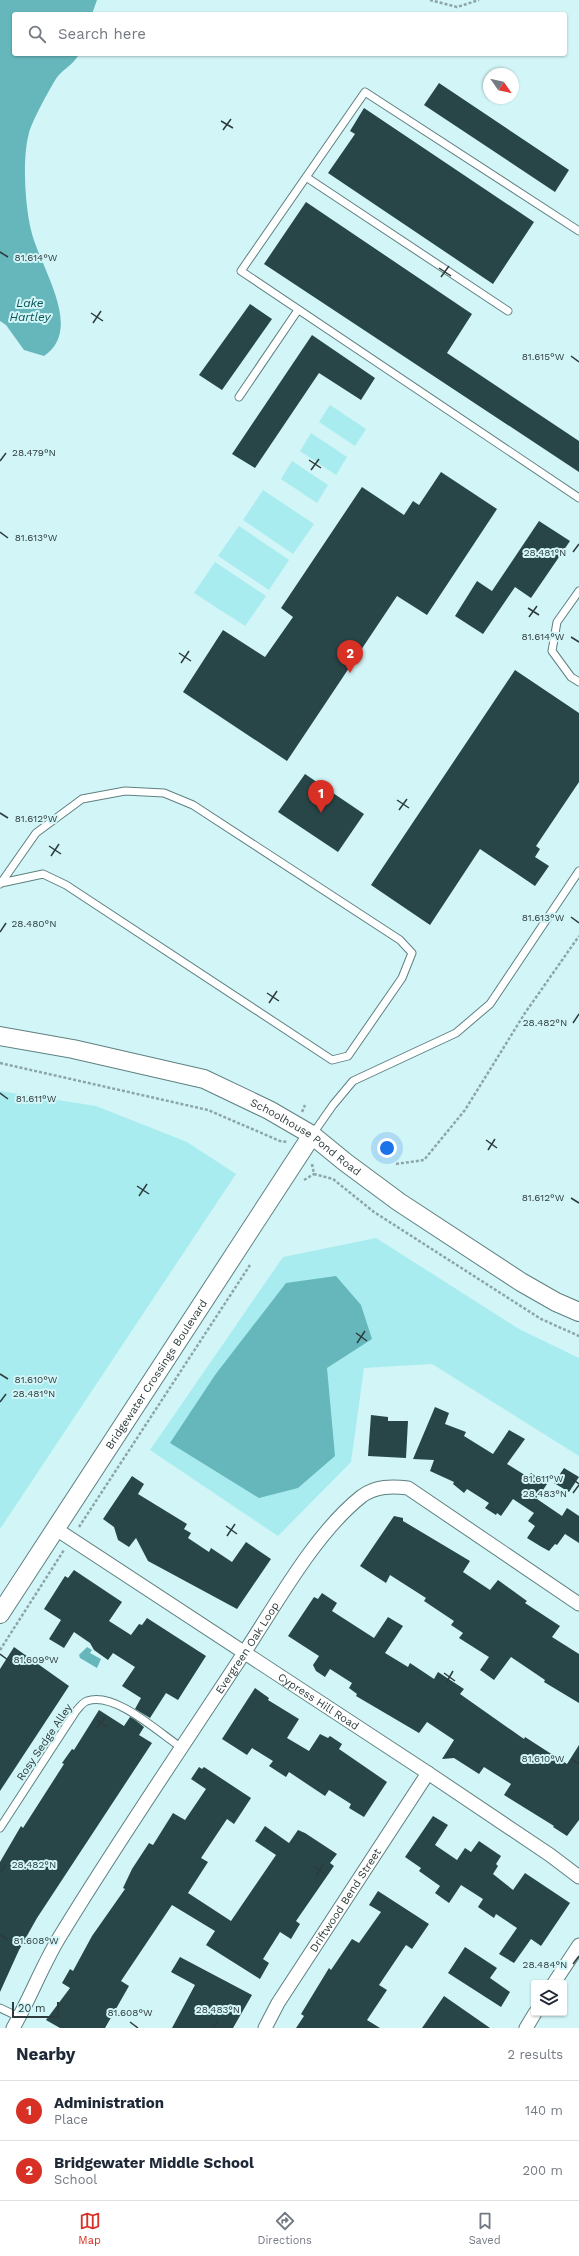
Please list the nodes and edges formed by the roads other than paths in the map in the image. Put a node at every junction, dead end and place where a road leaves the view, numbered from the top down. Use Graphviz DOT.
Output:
graph roads {
  1 [pos="306,177"];
  2 [pos="579,231"];
  3 [pos="298,310"];
  4 [pos="508,311"];
  5 [pos="239,397"];
  6 [pos="579,498"];
  7 [pos="579,591"];
  8 [pos="579,682"];
  9 [pos="579,871"];
  10 [pos="0,884"];
  11 [pos="0,1036"];
  12 [pos="312,1135"];
  13 [pos="579,1312"];
  14 [pos="56,1529"];
  15 [pos="579,1604"];
  16 [pos="0,1614"];
  17 [pos="244,1653"];
  18 [pos="182,1748"];
  19 [pos="428,1773"];
  20 [pos="0,1828"];
  21 [pos="579,1877"];
  22 [pos="579,1945"];
  23 [pos="556,1980"];
  24 [pos="0,2008"];
  25 [pos="533,2016"];
  26 [pos="16,2023"];
  27 [pos="265,2028"];
  28 [pos="526,2028"];
  1 -- 2 [label="lane"];
  1 -- 3 [label="lane"];
  1 -- 4 [label="lane"];
  3 -- 5 [label="lane"];
  3 -- 6 [label="lane"];
  7 -- 8 [label="lane"];
  9 -- 12 [label="lane"];
  10 -- 10 [label="lane"];
  11 -- 12 [label="street, Schoolhouse Pond Road"];
  12 -- 13 [label="street, Schoolhouse Pond Road"];
  12 -- 14 [label="street, Bridgewater Crossings Boulevard"];
  14 -- 16 [label="street, Bridgewater Crossings Boulevard"];
  14 -- 17 [label="street, Cypress Hill Road"];
  15 -- 17 [label="street, Evergreen Oak Loop"];
  17 -- 18 [label="street, Evergreen Oak Loop"];
  17 -- 19 [label="street, Cypress Hill Road"];
  18 -- 20 [label="lane, Rosy Sedge Alley"];
  18 -- 26 [label="street, Evergreen Oak Loop"];
  19 -- 21 [label="street, Cypress Hill Road"];
  19 -- 27 [label="street, Driftwood Bend Street"];
  22 -- 23 [label="street"];
  24 -- 26 [label="lane"];
  25 -- 28 [label="street"];
}
